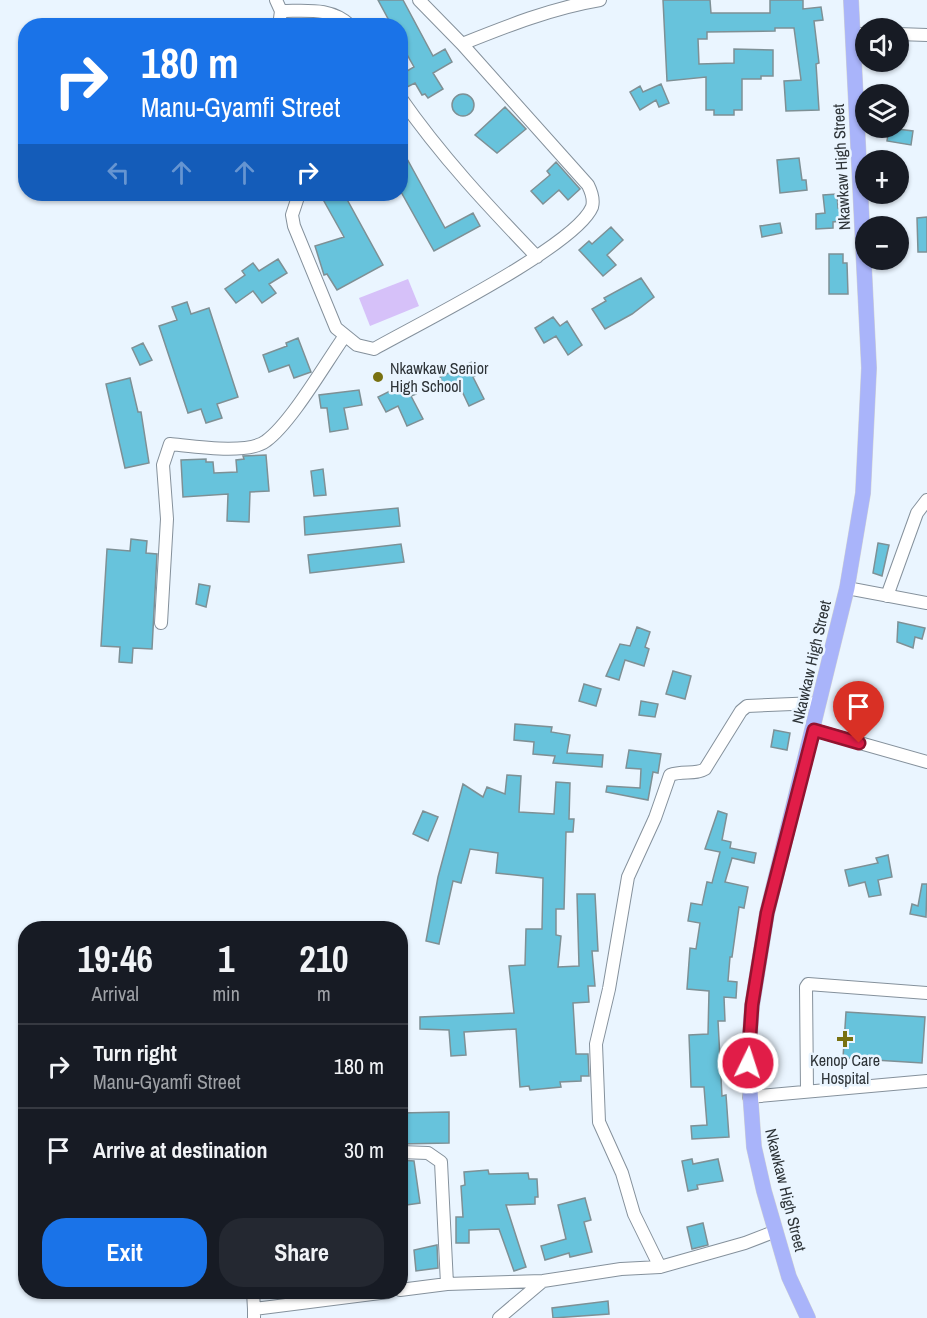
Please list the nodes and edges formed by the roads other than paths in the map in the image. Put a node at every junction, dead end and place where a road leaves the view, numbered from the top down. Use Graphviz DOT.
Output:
graph roads {
  1 [pos="419,0"];
  2 [pos="600,0"];
  3 [pos="851,0"];
  4 [pos="278,5"];
  5 [pos="343,18"];
  6 [pos="856,18"];
  7 [pos="909,34"];
  8 [pos="927,35"];
  9 [pos="462,44"];
  10 [pos="861,72"];
  11 [pos="408,115"];
  12 [pos="297,201"];
  13 [pos="537,257"];
  14 [pos="344,337"];
  15 [pos="927,500"];
  16 [pos="847,588"];
  17 [pos="887,596"];
  18 [pos="927,603"];
  19 [pos="161,623"];
  20 [pos="818,703"];
  21 [pos="814,730"];
  22 [pos="927,762"];
  23 [pos="927,993"];
  24 [pos="927,1081"];
  25 [pos="807,1090"];
  26 [pos="748,1097"];
  27 [pos="408,1152"];
  28 [pos="776,1231"];
  29 [pos="660,1267"];
  30 [pos="543,1281"];
  31 [pos="447,1284"];
  32 [pos="408,1289"];
  33 [pos="343,1299"];
  34 [pos="254,1313"];
  35 [pos="499,1318"];
  36 [pos="808,1318"];
  1 -- 9 [label="street"];
  2 -- 9 [label="street"];
  3 -- 6 [label="main road, Nkawkaw High Street"];
  4 -- 5 [label="street"];
  7 -- 8 [label="street"];
  9 -- 13 [label="street"];
  10 -- 16 [label="main road, Nkawkaw High Street"];
  11 -- 13 [label="street"];
  12 -- 14 [label="street"];
  13 -- 14 [label="street"];
  14 -- 19 [label="street"];
  15 -- 17 [label="street"];
  16 -- 17 [label="street"];
  16 -- 20 [label="main road, Nkawkaw High Street"];
  17 -- 18 [label="street"];
  20 -- 21 [label="main road, Nkawkaw High Street"];
  20 -- 29 [label="street"];
  21 -- 22 [label="street"];
  21 -- 26 [label="main road, Nkawkaw High Street"];
  23 -- 25 [label="street"];
  24 -- 25 [label="street"];
  25 -- 26 [label="street"];
  26 -- 28 [label="main road, Nkawkaw High Street"];
  27 -- 31 [label="street"];
  28 -- 29 [label="street"];
  28 -- 36 [label="main road, Nkawkaw High Street"];
  29 -- 30 [label="street"];
  30 -- 31 [label="street"];
  30 -- 35 [label="street"];
  31 -- 32 [label="street"];
  33 -- 34 [label="street"];
}
